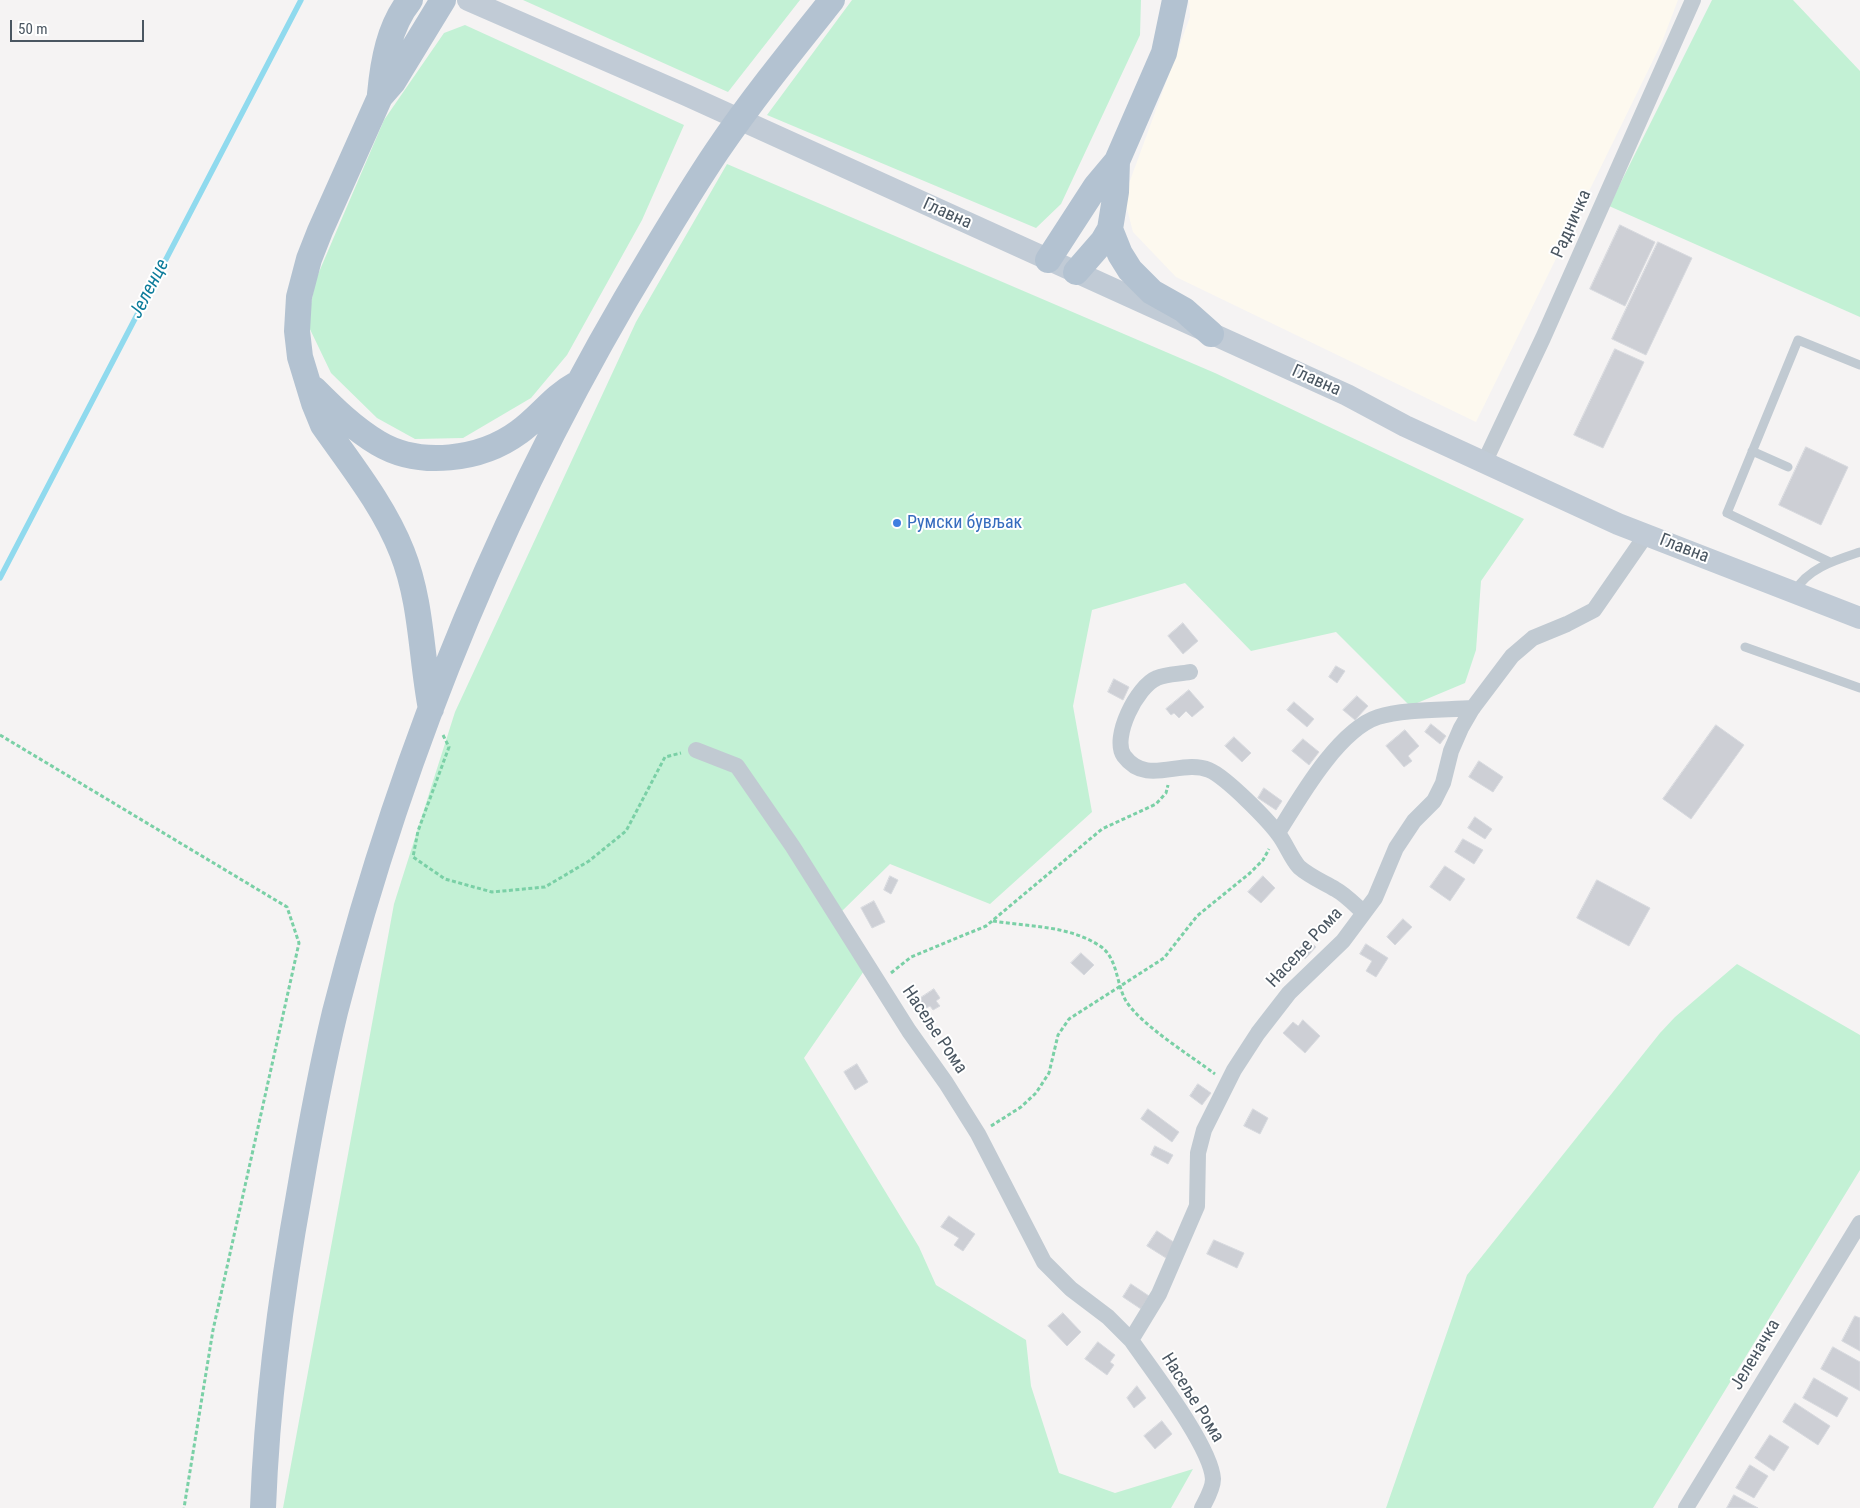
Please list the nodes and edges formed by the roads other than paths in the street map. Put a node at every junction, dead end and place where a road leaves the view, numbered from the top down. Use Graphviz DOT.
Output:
graph roads {
  1 [pos="383,0"];
  2 [pos="410,0"];
  3 [pos="443,0"];
  4 [pos="468,0"];
  5 [pos="832,0"];
  6 [pos="1175,0"];
  7 [pos="1693,0"];
  8 [pos="391,34"];
  9 [pos="380,97"];
  10 [pos="1117,161"];
  11 [pos="1110,230"];
  12 [pos="1048,260"];
  13 [pos="1076,272"];
  14 [pos="1212,334"];
  15 [pos="1860,365"];
  16 [pos="578,383"];
  17 [pos="310,385"];
  18 [pos="1752,451"];
  19 [pos="1484,463"];
  20 [pos="1788,467"];
  21 [pos="1646,535"];
  22 [pos="1860,552"];
  23 [pos="1830,562"];
  24 [pos="1795,591"];
  25 [pos="1860,618"];
  26 [pos="1745,647"];
  27 [pos="1190,672"];
  28 [pos="1860,688"];
  29 [pos="1473,708"];
  30 [pos="431,709"];
  31 [pos="696,750"];
  32 [pos="1278,833"];
  33 [pos="1364,913"];
  34 [pos="1860,1224"];
  35 [pos="1131,1340"];
  36 [pos="263,1508"];
  37 [pos="1202,1508"];
  38 [pos="1686,1508"];
  1 -- 8 [label="main road"];
  2 -- 8 [label="main road"];
  3 -- 9 [label="main road"];
  4 -- 12 [label="main road, Главна"];
  5 -- 16 [label="main road"];
  6 -- 10 [label="main road"];
  7 -- 19 [label="street, Радничка"];
  8 -- 9 [label="main road"];
  9 -- 17 [label="main road"];
  10 -- 11 [label="main road"];
  10 -- 12 [label="main road"];
  11 -- 13 [label="main road"];
  11 -- 14 [label="main road"];
  12 -- 13 [label="main road, Главна"];
  13 -- 14 [label="main road, Главна"];
  14 -- 19 [label="main road, Главна"];
  15 -- 18 [label="lane"];
  16 -- 17 [label="main road"];
  16 -- 30 [label="main road"];
  17 -- 30 [label="main road"];
  18 -- 20 [label="lane"];
  18 -- 23 [label="lane"];
  19 -- 21 [label="main road, Главна"];
  21 -- 24 [label="main road, Главна"];
  21 -- 29 [label="street, Насеље Рома"];
  22 -- 23 [label="lane"];
  23 -- 24 [label="lane"];
  24 -- 25 [label="main road, Главна"];
  26 -- 28 [label="lane"];
  27 -- 32 [label="street"];
  29 -- 32 [label="street"];
  29 -- 33 [label="street, Насеље Рома"];
  30 -- 36 [label="main road"];
  31 -- 35 [label="street, Насеље Рома"];
  32 -- 33 [label="street"];
  33 -- 35 [label="street, Насеље Рома"];
  34 -- 38 [label="street, Јеленачка"];
  35 -- 37 [label="street, Насеље Рома"];
}
